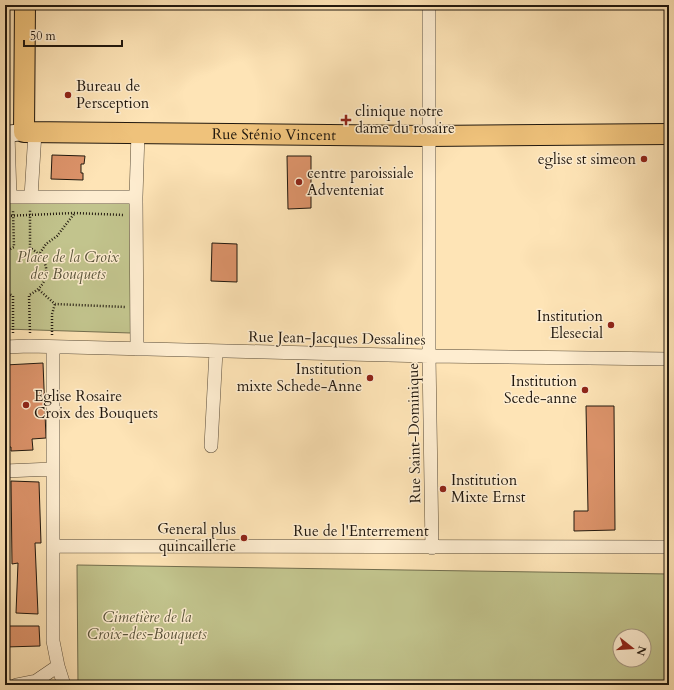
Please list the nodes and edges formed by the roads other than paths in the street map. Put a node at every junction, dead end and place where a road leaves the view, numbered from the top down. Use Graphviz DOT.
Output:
graph roads {
  1 [pos="25,5"];
  2 [pos="429,5"];
  3 [pos="138,132"];
  4 [pos="18,133"];
  5 [pos="669,134"];
  6 [pos="428,136"];
  7 [pos="8,197"];
  8 [pos="31,197"];
  9 [pos="136,197"];
  10 [pos="9,347"];
  11 [pos="53,347"];
  12 [pos="137,349"];
  13 [pos="216,351"];
  14 [pos="429,356"];
  15 [pos="669,359"];
  16 [pos="211,446"];
  17 [pos="53,469"];
  18 [pos="5,471"];
  19 [pos="53,546"];
  20 [pos="669,547"];
  21 [pos="432,548"];
  22 [pos="58,666"];
  23 [pos="16,685"];
  24 [pos="64,685"];
  1 -- 4 [label="main road"];
  2 -- 6 [label="street, Rue Saint-Dominique"];
  3 -- 4 [label="main road, Rue Sténio Vincent"];
  3 -- 6 [label="main road, Rue Sténio Vincent"];
  3 -- 9 [label="street"];
  4 -- 7 [label="street"];
  4 -- 8 [label="street"];
  5 -- 6 [label="main road, Rue Sténio Vincent"];
  6 -- 14 [label="street, Rue Saint-Dominique"];
  7 -- 8 [label="street"];
  8 -- 9 [label="street"];
  9 -- 12 [label="street"];
  10 -- 11 [label="street, Rue Jean-Jacques Dessalines"];
  11 -- 12 [label="street, Rue Jean-Jacques Dessalines"];
  11 -- 17 [label="street"];
  12 -- 13 [label="street, Rue Jean-Jacques Dessalines"];
  13 -- 14 [label="street, Rue Jean-Jacques Dessalines"];
  13 -- 16 [label="street"];
  14 -- 15 [label="street, Rue Jean-Jacques Dessalines"];
  14 -- 21 [label="street, Rue Saint-Dominique"];
  17 -- 18 [label="street"];
  17 -- 19 [label="street"];
  19 -- 21 [label="street, Rue de l'Enterrement"];
  19 -- 22 [label="street"];
  20 -- 21 [label="street, Rue de l'Enterrement"];
  22 -- 23 [label="street"];
  22 -- 24 [label="street"];
}
